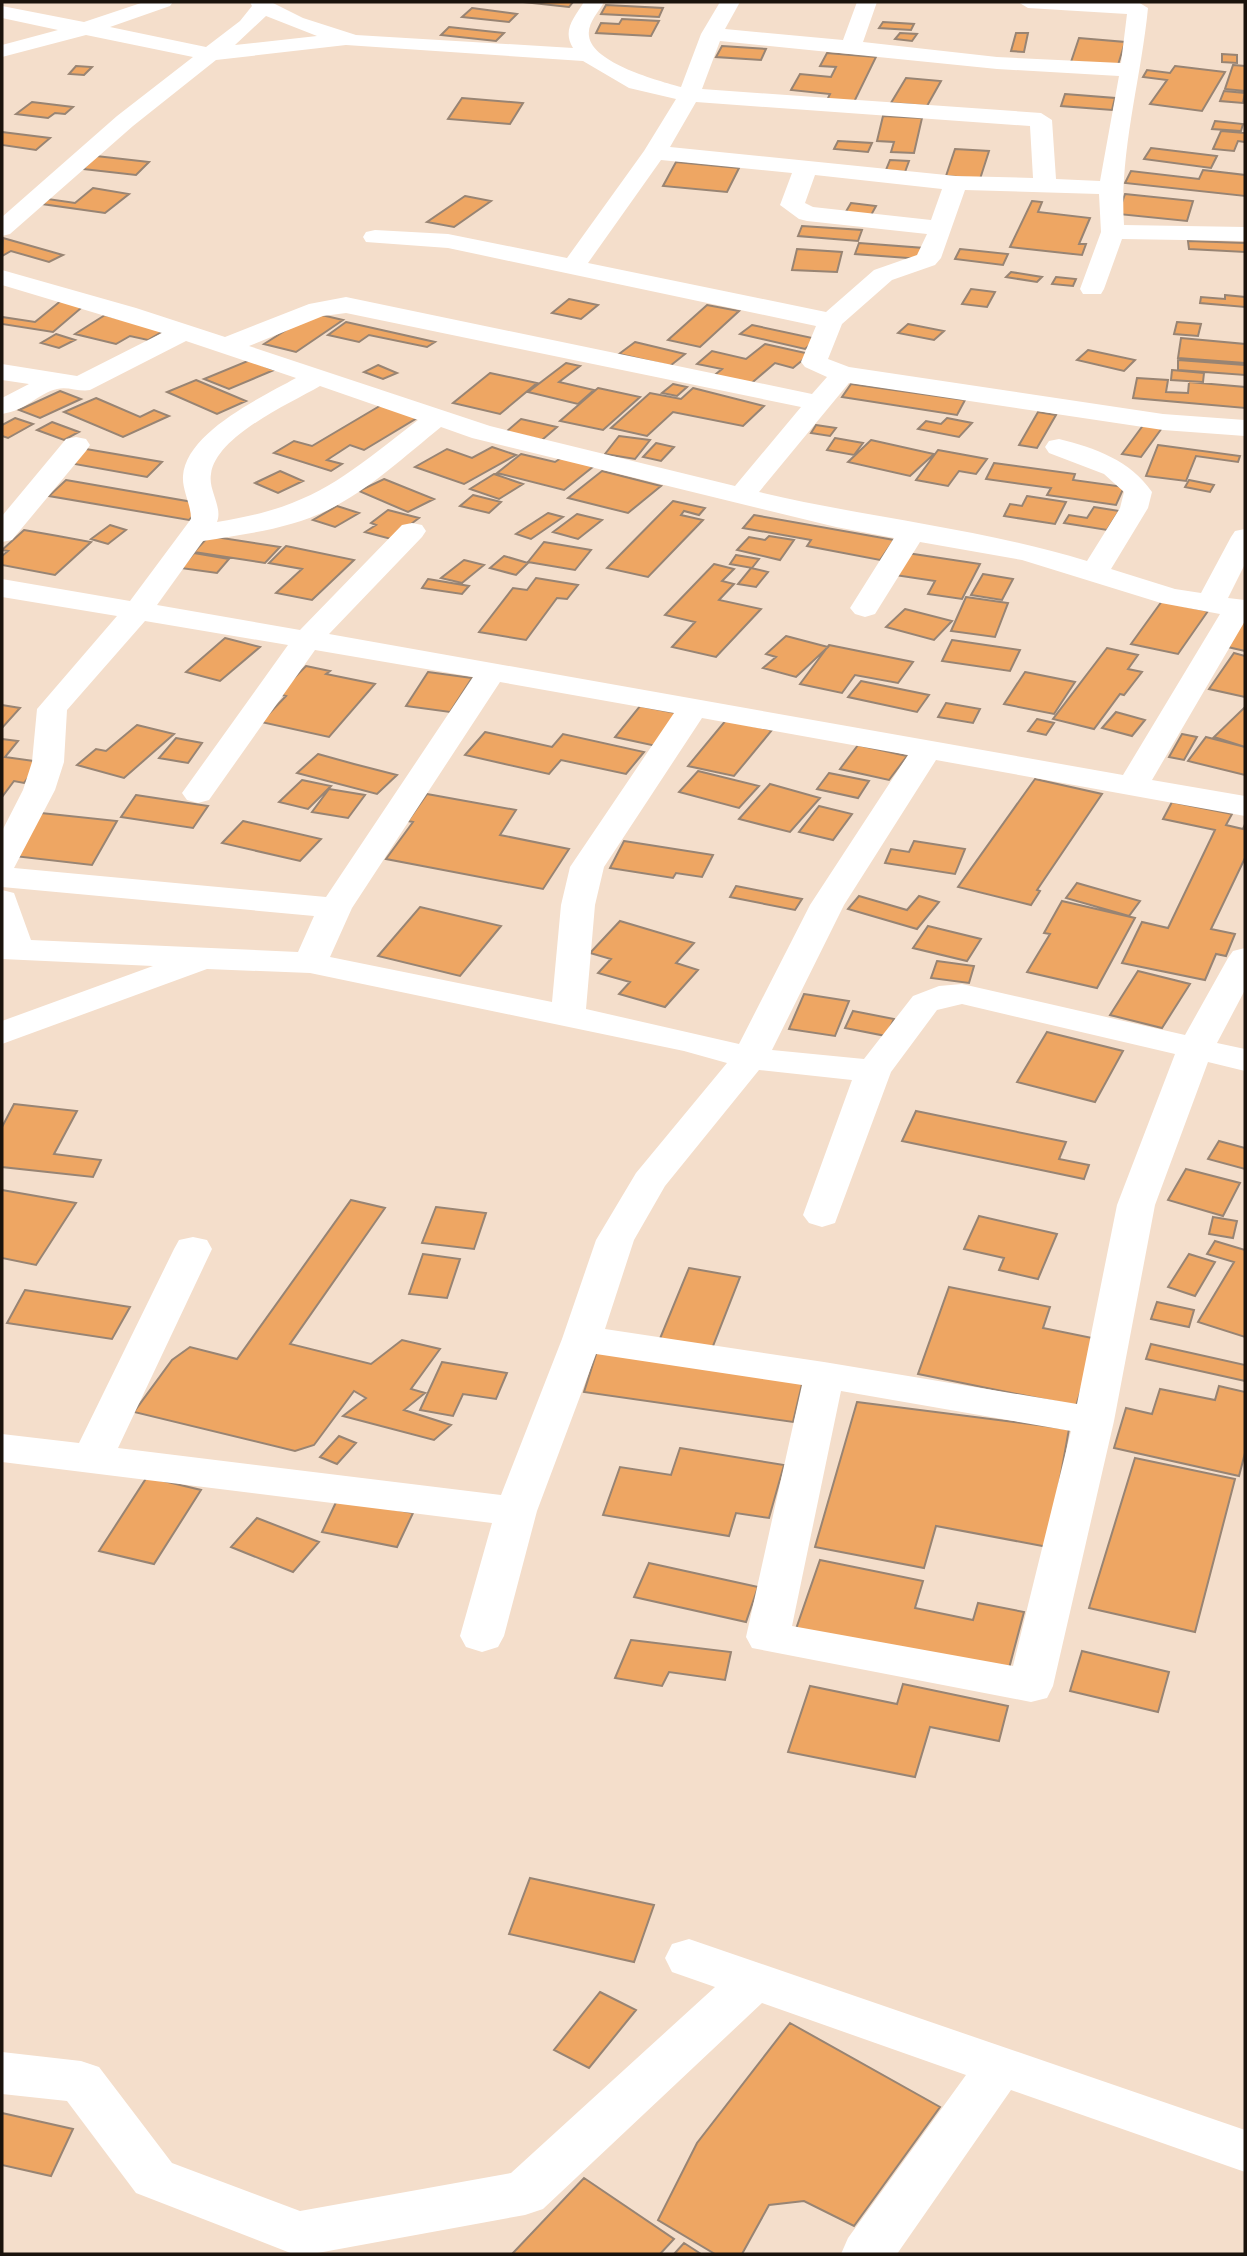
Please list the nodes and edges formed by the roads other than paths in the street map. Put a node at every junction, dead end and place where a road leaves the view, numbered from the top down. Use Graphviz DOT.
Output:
graph roads {
  1 [pos="163,2"];
  2 [pos="594,2"];
  3 [pos="730,2"];
  4 [pos="867,2"];
  5 [pos="1028,2"];
  6 [pos="262,4"];
  7 [pos="1137,5"];
  8 [pos="2,12"];
  9 [pos="82,30"];
  10 [pos="712,34"];
  11 [pos="346,39"];
  12 [pos="851,47"];
  13 [pos="2,51"];
  14 [pos="209,54"];
  15 [pos="588,55"];
  16 [pos="1045,66"];
  17 [pos="1131,70"];
  18 [pos="689,95"];
  19 [pos="1041,120"];
  20 [pos="669,127"];
  21 [pos="655,152"];
  22 [pos="742,161"];
  23 [pos="806,168"];
  24 [pos="956,183"];
  25 [pos="1045,185"];
  26 [pos="1110,188"];
  27 [pos="941,228"];
  28 [pos="2,229"];
  29 [pos="1113,232"];
  30 [pos="1245,234"];
  31 [pos="376,237"];
  32 [pos="573,267"];
  33 [pos="2,277"];
  34 [pos="1092,289"];
  35 [pos="831,321"];
  36 [pos="185,332"];
  37 [pos="226,346"];
  38 [pos="2,372"];
  39 [pos="843,374"];
  40 [pos="317,377"];
  41 [pos="54,380"];
  42 [pos="819,403"];
  43 [pos="2,407"];
  44 [pos="438,417"];
  45 [pos="1245,428"];
  46 [pos="76,445"];
  47 [pos="1059,447"];
  48 [pos="33,496"];
  49 [pos="741,496"];
  50 [pos="2,506"];
  51 [pos="412,531"];
  52 [pos="912,532"];
  53 [pos="2,534"];
  54 [pos="195,534"];
  55 [pos="1245,537"];
  56 [pos="1094,573"];
  57 [pos="2,588"];
  58 [pos="1231,607"];
  59 [pos="865,608"];
  60 [pos="137,612"];
  61 [pos="306,641"];
  62 [pos="492,671"];
  63 [pos="692,709"];
  64 [pos="927,749"];
  65 [pos="1132,786"];
  66 [pos="198,793"];
  67 [pos="1245,806"];
  68 [pos="2,862"];
  69 [pos="2,877"];
  70 [pos="2,900"];
  71 [pos="335,908"];
  72 [pos="9,948"];
  73 [pos="208,957"];
  74 [pos="1245,958"];
  75 [pos="310,963"];
  76 [pos="568,1016"];
  77 [pos="6,1040"];
  78 [pos="1195,1050"];
  79 [pos="750,1058"];
  80 [pos="1245,1060"];
  81 [pos="873,1071"];
  82 [pos="821,1215"];
  83 [pos="193,1248"];
  84 [pos="582,1339"];
  85 [pos="824,1375"];
  86 [pos="1094,1421"];
  87 [pos="2,1448"];
  88 [pos="92,1460"];
  89 [pos="516,1511"];
  90 [pos="482,1636"];
  91 [pos="689,1958"];
  92 [pos="753,1981"];
  93 [pos="1000,2066"];
  94 [pos="2,2074"];
  95 [pos="1245,2151"];
  96 [pos="867,2254"];
  1 -- 9 [label="street"];
  2 -- 15 [label="street"];
  3 -- 10 [label="street"];
  4 -- 12 [label="street"];
  5 -- 7 [label="street"];
  6 -- 11 [label="street"];
  6 -- 14 [label="street"];
  7 -- 17 [label="street"];
  8 -- 9 [label="street"];
  9 -- 13 [label="street"];
  9 -- 14 [label="street"];
  10 -- 12 [label="street"];
  10 -- 18 [label="street"];
  11 -- 14 [label="street"];
  11 -- 15 [label="street"];
  12 -- 16 [label="street"];
  14 -- 28 [label="street"];
  15 -- 18 [label="street"];
  16 -- 17 [label="street"];
  16 -- 19 [label="street"];
  17 -- 26 [label="street"];
  18 -- 19 [label="street"];
  18 -- 20 [label="street"];
  19 -- 25 [label="street"];
  20 -- 21 [label="street"];
  20 -- 22 [label="street"];
  21 -- 22 [label="street"];
  21 -- 32 [label="street"];
  22 -- 23 [label="street"];
  23 -- 24 [label="street"];
  23 -- 27 [label="street"];
  24 -- 25 [label="street"];
  24 -- 27 [label="street"];
  25 -- 26 [label="street"];
  26 -- 29 [label="street"];
  27 -- 35 [label="street"];
  29 -- 30 [label="street"];
  29 -- 34 [label="street"];
  31 -- 32 [label="street"];
  32 -- 35 [label="street"];
  33 -- 36 [label="street"];
  35 -- 39 [label="street"];
  36 -- 37 [label="street"];
  36 -- 41 [label="street"];
  37 -- 40 [label="street"];
  37 -- 42 [label="street"];
  38 -- 41 [label="street"];
  39 -- 42 [label="street"];
  39 -- 45 [label="street"];
  40 -- 44 [label="street"];
  40 -- 54 [label="street"];
  41 -- 43 [label="street"];
  42 -- 49 [label="street"];
  44 -- 49 [label="street"];
  44 -- 54 [label="street"];
  46 -- 48 [label="street"];
  47 -- 56 [label="street"];
  48 -- 50 [label="street"];
  48 -- 53 [label="street"];
  49 -- 52 [label="street"];
  51 -- 61 [label="street"];
  52 -- 56 [label="street"];
  52 -- 59 [label="street"];
  54 -- 60 [label="street"];
  55 -- 58 [label="street"];
  56 -- 58 [label="street"];
  57 -- 60 [label="street"];
  58 -- 65 [label="street"];
  60 -- 61 [label="street"];
  60 -- 68 [label="street"];
  61 -- 62 [label="street"];
  61 -- 66 [label="street"];
  62 -- 63 [label="street"];
  62 -- 71 [label="street"];
  63 -- 64 [label="street"];
  63 -- 76 [label="street"];
  64 -- 65 [label="street"];
  64 -- 79 [label="street"];
  65 -- 67 [label="street"];
  69 -- 71 [label="street"];
  70 -- 72 [label="street"];
  71 -- 75 [label="street"];
  72 -- 73 [label="street"];
  73 -- 75 [label="street"];
  73 -- 77 [label="street"];
  74 -- 78 [label="street"];
  75 -- 76 [label="street"];
  76 -- 79 [label="street"];
  78 -- 80 [label="street"];
  78 -- 81 [label="street"];
  78 -- 86 [label="street"];
  79 -- 81 [label="street"];
  79 -- 84 [label="street"];
  81 -- 82 [label="street"];
  83 -- 88 [label="street"];
  84 -- 85 [label="street"];
  84 -- 89 [label="street"];
  85 -- 86 [label="street"];
  85 -- 86 [label="street"];
  87 -- 88 [label="street"];
  88 -- 89 [label="street"];
  89 -- 90 [label="street"];
  91 -- 92 [label="street"];
  92 -- 93 [label="street"];
  92 -- 94 [label="street"];
  93 -- 95 [label="street"];
  93 -- 96 [label="street"];
}
